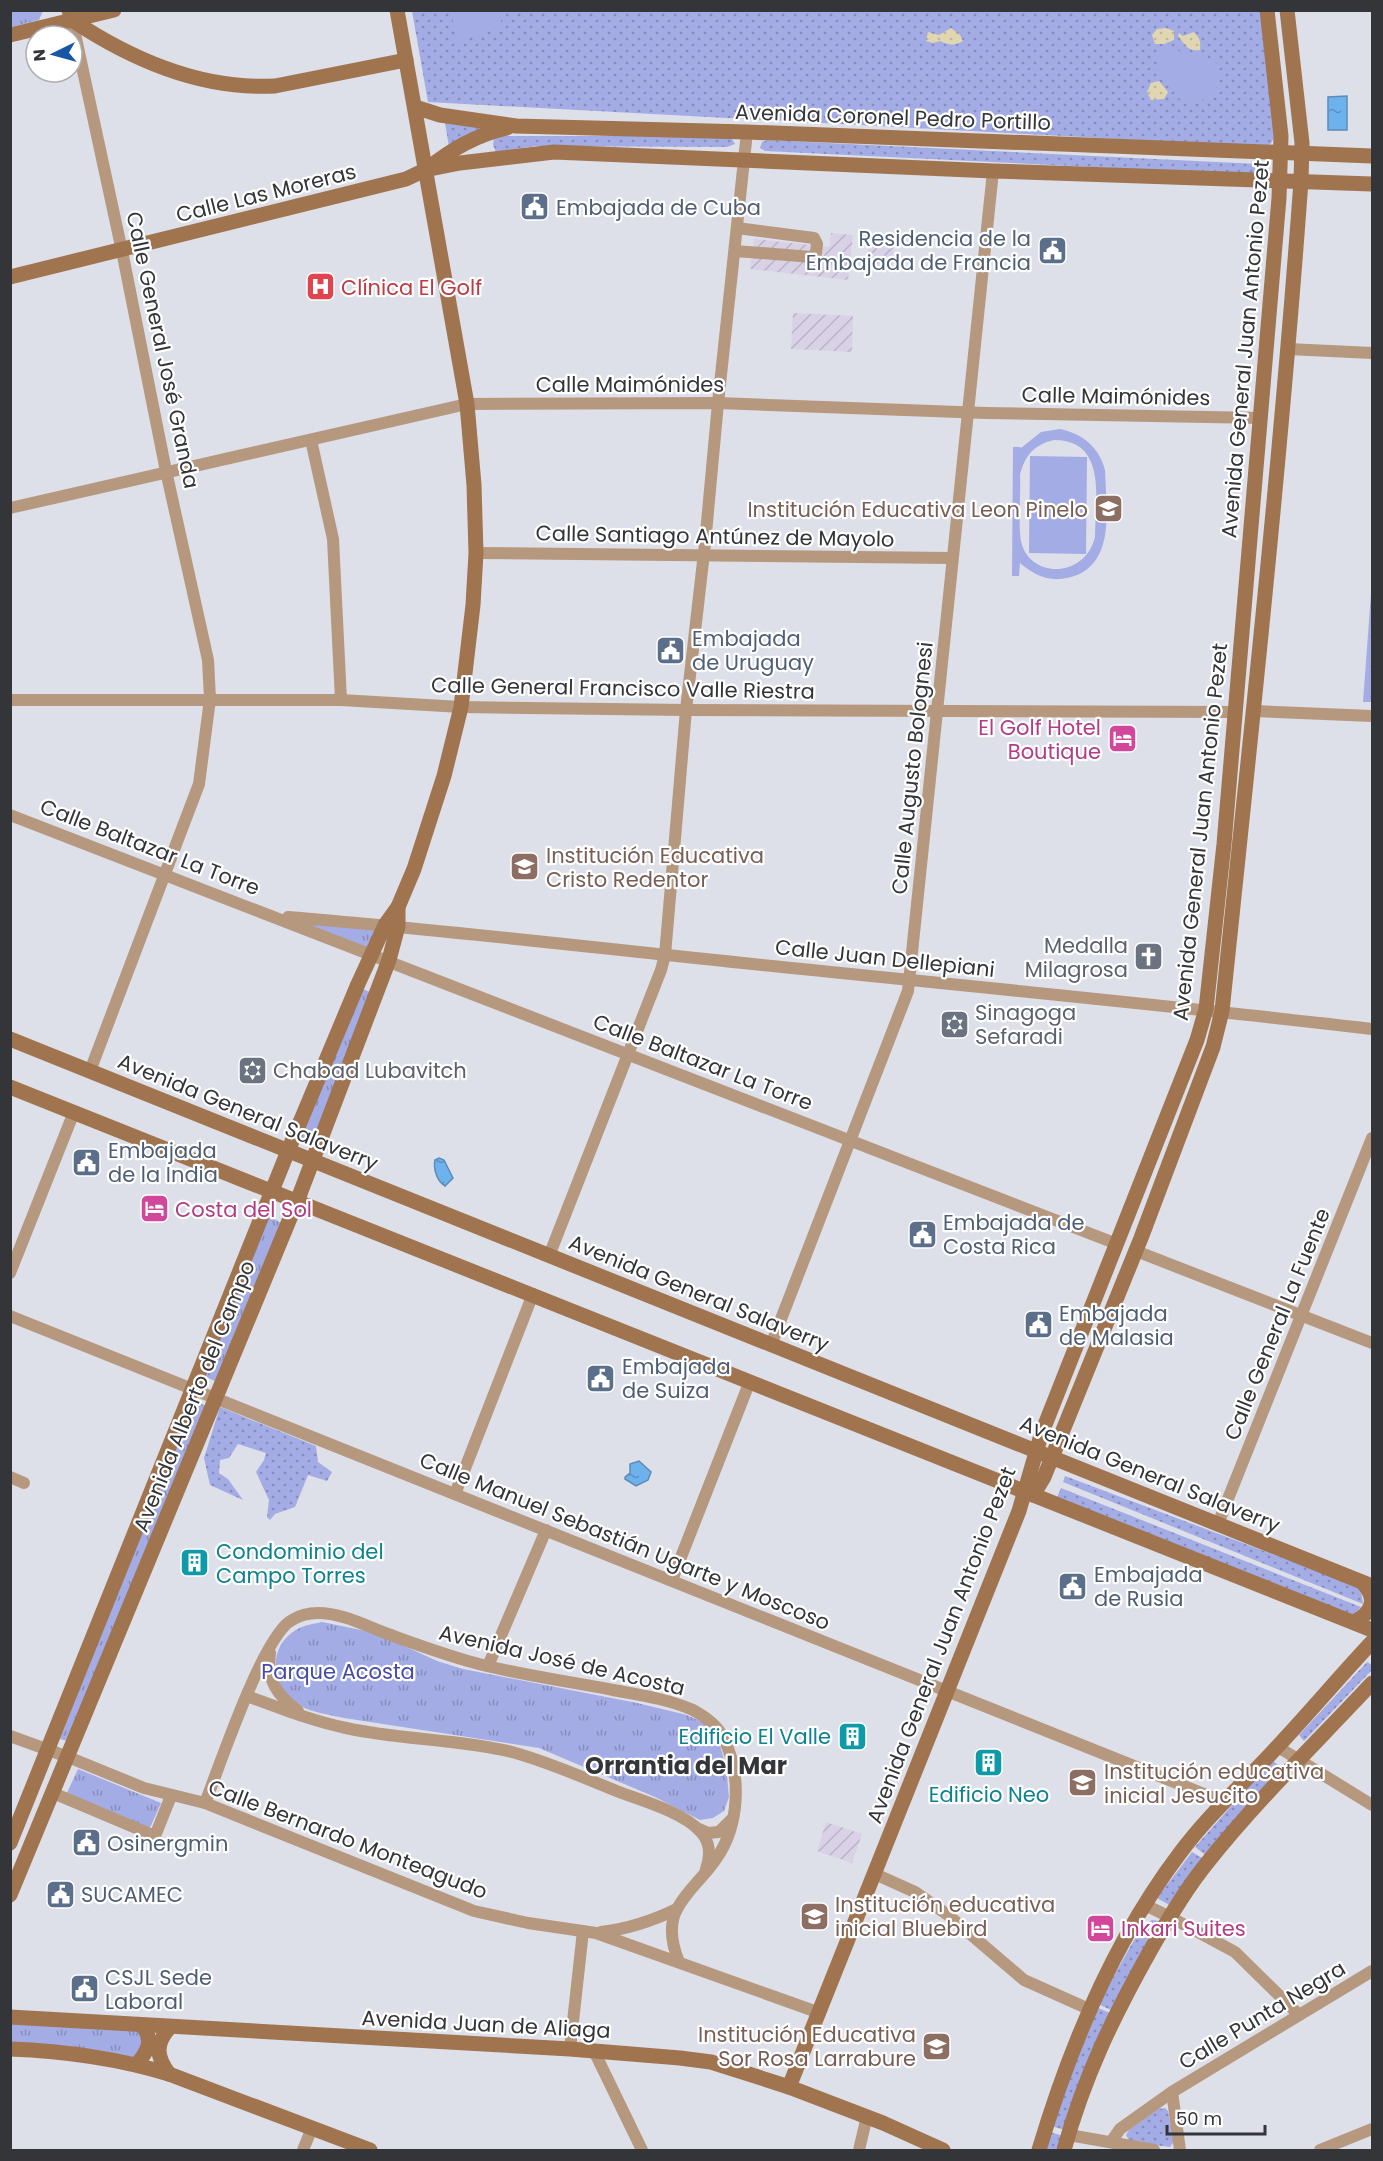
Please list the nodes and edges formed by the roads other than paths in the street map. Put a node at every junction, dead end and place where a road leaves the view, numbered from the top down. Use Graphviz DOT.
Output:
graph roads {
  1 [pos="114,10"];
  2 [pos="397,10"];
  3 [pos="1267,10"];
  4 [pos="1287,10"];
  5 [pos="70,15"];
  6 [pos="10,35"];
  7 [pos="406,60"];
  8 [pos="415,107"];
  9 [pos="516,126"];
  10 [pos="747,132"];
  11 [pos="489,133"];
  12 [pos="1281,153"];
  13 [pos="1302,154"];
  14 [pos="503,156"];
  15 [pos="1372,156"];
  16 [pos="744,161"];
  17 [pos="425,170"];
  18 [pos="993,171"];
  19 [pos="1280,180"];
  20 [pos="1301,181"];
  21 [pos="1372,184"];
  22 [pos="737,228"];
  23 [pos="122,251"];
  24 [pos="735,251"];
  25 [pos="10,277"];
  26 [pos="1288,349"];
  27 [pos="1372,353"];
  28 [pos="718,403"];
  29 [pos="467,404"];
  30 [pos="967,412"];
  31 [pos="1261,418"];
  32 [pos="312,440"];
  33 [pos="166,471"];
  34 [pos="10,508"];
  35 [pos="476,553"];
  36 [pos="704,555"];
  37 [pos="952,558"];
  38 [pos="210,699"];
  39 [pos="10,700"];
  40 [pos="341,700"];
  41 [pos="460,707"];
  42 [pos="686,710"];
  43 [pos="937,711"];
  44 [pos="1255,711"];
  45 [pos="1236,712"];
  46 [pos="1372,716"];
  47 [pos="10,814"];
  48 [pos="164,873"];
  49 [pos="275,916"];
  50 [pos="392,925"];
  51 [pos="372,953"];
  52 [pos="665,955"];
  53 [pos="389,960"];
  54 [pos="910,980"];
  55 [pos="1206,1009"];
  56 [pos="1222,1011"];
  57 [pos="1372,1029"];
  58 [pos="10,1039"];
  59 [pos="628,1054"];
  60 [pos="90,1071"];
  61 [pos="10,1087"];
  62 [pos="74,1112"];
  63 [pos="1372,1138"];
  64 [pos="850,1140"];
  65 [pos="288,1151"];
  66 [pos="313,1161"];
  67 [pos="273,1190"];
  68 [pos="298,1199"];
  69 [pos="1117,1244"];
  70 [pos="1136,1251"];
  71 [pos="549,1256"];
  72 [pos="10,1273"];
  73 [pos="533,1294"];
  74 [pos="10,1316"];
  75 [pos="1301,1316"];
  76 [pos="1372,1343"];
  77 [pos="771,1345"];
  78 [pos="750,1381"];
  79 [pos="193,1389"];
  80 [pos="216,1398"];
  81 [pos="1036,1451"];
  82 [pos="1052,1457"];
  83 [pos="10,1477"];
  84 [pos="24,1483"];
  85 [pos="455,1494"];
  86 [pos="1029,1494"];
  87 [pos="1218,1524"];
  88 [pos="546,1530"];
  89 [pos="672,1581"];
  90 [pos="1368,1584"];
  91 [pos="1354,1622"];
  92 [pos="1372,1630"];
  93 [pos="277,1633"];
  94 [pos="1372,1642"];
  95 [pos="488,1666"];
  96 [pos="1372,1683"];
  97 [pos="948,1691"];
  98 [pos="247,1696"];
  99 [pos="311,1720"];
  100 [pos="10,1736"];
  101 [pos="1278,1747"];
  102 [pos="48,1749"];
  103 [pos="68,1756"];
  104 [pos="1299,1761"];
  105 [pos="52,1793"];
  106 [pos="171,1796"];
  107 [pos="1224,1802"];
  108 [pos="205,1803"];
  109 [pos="1372,1805"];
  110 [pos="735,1811"];
  111 [pos="699,1829"];
  112 [pos="10,1843"];
  113 [pos="16,1866"];
  114 [pos="876,1874"];
  115 [pos="703,1876"];
  116 [pos="10,1895"];
  117 [pos="1145,1905"];
  118 [pos="677,1909"];
  119 [pos="1170,1917"];
  120 [pos="583,1931"];
  121 [pos="596,1933"];
  122 [pos="679,1962"];
  123 [pos="1372,1971"];
  124 [pos="1091,2010"];
  125 [pos="820,2013"];
  126 [pos="1299,2015"];
  127 [pos="10,2017"];
  128 [pos="142,2025"];
  129 [pos="170,2027"];
  130 [pos="10,2049"];
  131 [pos="570,2049"];
  132 [pos="594,2051"];
  133 [pos="137,2064"];
  134 [pos="169,2073"];
  135 [pos="789,2087"];
  136 [pos="1172,2092"];
  137 [pos="867,2116"];
  138 [pos="312,2128"];
  139 [pos="1372,2129"];
  140 [pos="1069,2135"];
  141 [pos="1111,2142"];
  142 [pos="303,2151"];
  143 [pos="370,2151"];
  144 [pos="642,2151"];
  145 [pos="859,2151"];
  146 [pos="944,2151"];
  147 [pos="1039,2151"];
  148 [pos="1064,2151"];
  149 [pos="1154,2151"];
  150 [pos="1180,2151"];
  151 [pos="1320,2151"];
  1 -- 5 [label="main road"];
  2 -- 7 [label="main road, Avenida Alberto del Campo"];
  3 -- 12 [label="main road, Avenida General Juan Antonio Pezet"];
  4 -- 13 [label="main road, Avenida General Juan Antonio Pezet"];
  5 -- 6 [label="main road"];
  5 -- 7 [label="main road"];
  5 -- 23 [label="street, Calle General José Granda"];
  7 -- 8 [label="main road, Avenida Alberto del Campo"];
  8 -- 9 [label="main road, Avenida Coronel Pedro Portillo"];
  8 -- 17 [label="main road, Avenida Alberto del Campo"];
  9 -- 10 [label="main road, Avenida Coronel Pedro Portillo"];
  9 -- 11 [label="main road"];
  10 -- 12 [label="main road, Avenida Coronel Pedro Portillo"];
  10 -- 16 [label="street"];
  11 -- 14 [label="main road"];
  11 -- 17 [label="main road"];
  12 -- 13 [label="main road, Avenida Coronel Pedro Portillo"];
  12 -- 19 [label="main road, Avenida General Juan Antonio Pezet"];
  13 -- 15 [label="main road, Avenida Coronel Pedro Portillo"];
  13 -- 20 [label="main road, Avenida General Juan Antonio Pezet"];
  14 -- 16 [label="main road"];
  14 -- 17 [label="main road"];
  16 -- 18 [label="main road"];
  16 -- 22 [label="street"];
  17 -- 23 [label="main road, Calle Las Moreras"];
  17 -- 29 [label="main road, Avenida Alberto del Campo"];
  18 -- 19 [label="main road"];
  18 -- 30 [label="street, Calle Augusto Bolognesi"];
  19 -- 20 [label="main road"];
  19 -- 31 [label="main road, Avenida General Juan Antonio Pezet"];
  20 -- 21 [label="main road"];
  20 -- 26 [label="main road, Avenida General Juan Antonio Pezet"];
  22 -- 24 [label="street"];
  22 -- 24 [label="street"];
  23 -- 25 [label="main road, Calle Las Moreras"];
  23 -- 33 [label="street, Calle General José Granda"];
  24 -- 28 [label="street"];
  26 -- 27 [label="street"];
  26 -- 44 [label="main road, Avenida General Juan Antonio Pezet"];
  28 -- 29 [label="street, Calle Maimónides"];
  28 -- 30 [label="street, Calle Maimónides"];
  28 -- 36 [label="street"];
  29 -- 32 [label="street, Calle Maimónides"];
  29 -- 35 [label="main road, Avenida Alberto del Campo"];
  30 -- 31 [label="street, Calle Maimónides"];
  30 -- 37 [label="street, Calle Augusto Bolognesi"];
  31 -- 45 [label="main road, Avenida General Juan Antonio Pezet"];
  32 -- 33 [label="street, Calle Maimónides"];
  32 -- 40 [label="street"];
  33 -- 34 [label="street, Calle Maimónides"];
  33 -- 38 [label="street, Calle General José Granda"];
  35 -- 36 [label="street, Calle Santiago Antúnez de Mayolo"];
  35 -- 41 [label="main road, Avenida Alberto del Campo"];
  36 -- 37 [label="street, Calle Santiago Antúnez de Mayolo"];
  36 -- 42 [label="street"];
  37 -- 43 [label="street, Calle Augusto Bolognesi"];
  38 -- 39 [label="street, Calle General Francisco Valle Riestra"];
  38 -- 40 [label="street, Calle General Francisco Valle Riestra"];
  38 -- 48 [label="street, Calle General José Granda"];
  40 -- 41 [label="street, Calle General Francisco Valle Riestra"];
  41 -- 42 [label="street, Calle General Francisco Valle Riestra"];
  41 -- 50 [label="main road, Avenida Alberto del Campo"];
  42 -- 43 [label="street, Calle General Francisco Valle Riestra"];
  42 -- 52 [label="street"];
  43 -- 45 [label="street, Calle General Francisco Valle Riestra"];
  43 -- 54 [label="street, Calle Augusto Bolognesi"];
  44 -- 46 [label="street"];
  44 -- 56 [label="main road, Avenida General Juan Antonio Pezet"];
  45 -- 55 [label="main road, Avenida General Juan Antonio Pezet"];
  47 -- 48 [label="street, Calle Baltazar La Torre"];
  48 -- 49 [label="street, Calle Baltazar La Torre"];
  48 -- 60 [label="street, Calle General José Granda"];
  49 -- 50 [label="street, Calle Baltazar La Torre"];
  49 -- 51 [label="street, Calle Baltazar La Torre"];
  50 -- 51 [label="main road, Avenida Alberto del Campo"];
  50 -- 52 [label="street, Calle Juan Dellepiani"];
  50 -- 53 [label="main road, Avenida Alberto del Campo"];
  51 -- 53 [label="street, Calle Baltazar La Torre"];
  51 -- 65 [label="main road, Avenida Alberto del Campo"];
  52 -- 54 [label="street, Calle Juan Dellepiani"];
  52 -- 59 [label="street"];
  53 -- 59 [label="street, Calle Baltazar La Torre"];
  53 -- 66 [label="main road, Avenida Alberto del Campo"];
  54 -- 55 [label="street, Calle Juan Dellepiani"];
  54 -- 64 [label="street, Calle Augusto Bolognesi"];
  55 -- 56 [label="street, Calle Juan Dellepiani"];
  55 -- 69 [label="main road, Avenida General Juan Antonio Pezet"];
  56 -- 57 [label="street, Calle Juan Dellepiani"];
  56 -- 70 [label="main road, Avenida General Juan Antonio Pezet"];
  58 -- 60 [label="main road, Avenida General Salaverry"];
  59 -- 64 [label="street, Calle Baltazar La Torre"];
  59 -- 71 [label="street"];
  60 -- 65 [label="main road, Avenida General Salaverry"];
  61 -- 62 [label="main road"];
  62 -- 67 [label="main road"];
  62 -- 72 [label="street"];
  63 -- 75 [label="street, Calle General La Fuente"];
  64 -- 69 [label="street, Calle Baltazar La Torre"];
  64 -- 77 [label="street, Calle Augusto Bolognesi"];
  65 -- 66 [label="main road, Avenida General Salaverry"];
  65 -- 67 [label="main road, Avenida Alberto del Campo"];
  66 -- 68 [label="main road, Avenida Alberto del Campo"];
  66 -- 71 [label="main road, Avenida General Salaverry"];
  67 -- 68 [label="main road"];
  67 -- 79 [label="main road, Avenida Alberto del Campo"];
  68 -- 73 [label="main road"];
  68 -- 80 [label="main road, Avenida Alberto del Campo"];
  69 -- 81 [label="main road, Avenida General Juan Antonio Pezet"];
  70 -- 75 [label="street"];
  70 -- 82 [label="main road, Avenida General Juan Antonio Pezet"];
  71 -- 77 [label="main road, Avenida General Salaverry"];
  73 -- 78 [label="main road"];
  73 -- 85 [label="street"];
  74 -- 79 [label="street, Calle Manuel Sebastián Ugarte y Moscoso"];
  75 -- 76 [label="street"];
  75 -- 87 [label="street, Calle General La Fuente"];
  77 -- 81 [label="main road, Avenida General Salaverry"];
  78 -- 86 [label="main road"];
  78 -- 89 [label="street"];
  79 -- 80 [label="street, Calle Manuel Sebastián Ugarte y Moscoso"];
  79 -- 102 [label="main road, Avenida Alberto del Campo"];
  80 -- 85 [label="street, Calle Manuel Sebastián Ugarte y Moscoso"];
  80 -- 103 [label="main road, Avenida Alberto del Campo"];
  81 -- 82 [label="main road, Avenida General Salaverry"];
  81 -- 86 [label="main road, Avenida General Juan Antonio Pezet"];
  82 -- 86 [label="main road, Avenida General Juan Antonio Pezet"];
  82 -- 87 [label="main road, Avenida General Salaverry"];
  83 -- 84 [label="street"];
  85 -- 88 [label="street, Calle Manuel Sebastián Ugarte y Moscoso"];
  86 -- 91 [label="main road"];
  86 -- 97 [label="main road, Avenida General Juan Antonio Pezet"];
  87 -- 90 [label="main road, Avenida General Salaverry"];
  88 -- 89 [label="street, Calle Manuel Sebastián Ugarte y Moscoso"];
  88 -- 95 [label="street"];
  89 -- 97 [label="street, Calle Manuel Sebastián Ugarte y Moscoso"];
  90 -- 91 [label="main road"];
  91 -- 92 [label="main road"];
  93 -- 95 [label="street, Avenida José de Acosta"];
  93 -- 98 [label="street"];
  93 -- 99 [label="street"];
  94 -- 101 [label="main road"];
  95 -- 110 [label="street, Avenida José de Acosta"];
  96 -- 104 [label="main road"];
  97 -- 107 [label="street, Calle Manuel Sebastián Ugarte y Moscoso"];
  97 -- 114 [label="main road, Avenida General Juan Antonio Pezet"];
  98 -- 99 [label="street"];
  98 -- 108 [label="street"];
  99 -- 111 [label="street"];
  100 -- 102 [label="street, Calle Bernardo Monteagudo"];
  101 -- 104 [label="street"];
  101 -- 107 [label="main road"];
  102 -- 103 [label="street, Calle Bernardo Monteagudo"];
  102 -- 112 [label="main road, Avenida Alberto del Campo"];
  103 -- 105 [label="main road, Avenida Alberto del Campo"];
  103 -- 106 [label="street, Calle Bernardo Monteagudo"];
  104 -- 109 [label="street"];
  104 -- 119 [label="main road"];
  105 -- 106 [label="street"];
  105 -- 113 [label="main road, Avenida Alberto del Campo"];
  106 -- 108 [label="street, Calle Bernardo Monteagudo"];
  107 -- 117 [label="main road"];
  108 -- 120 [label="street, Calle Bernardo Monteagudo"];
  110 -- 111 [label="street"];
  110 -- 115 [label="street, Avenida José de Acosta"];
  111 -- 115 [label="street, Avenida José de Acosta"];
  113 -- 116 [label="main road, Avenida Alberto del Campo"];
  114 -- 124 [label="street"];
  114 -- 125 [label="main road, Avenida General Juan Antonio Pezet"];
  115 -- 118 [label="street, Avenida José de Acosta"];
  117 -- 119 [label="street"];
  117 -- 124 [label="main road"];
  118 -- 121 [label="street, Avenida José de Acosta"];
  118 -- 122 [label="street, Avenida José de Acosta"];
  119 -- 126 [label="street"];
  119 -- 140 [label="main road"];
  120 -- 121 [label="street, Calle Bernardo Monteagudo"];
  120 -- 131 [label="street"];
  121 -- 122 [label="street, Calle Bernardo Monteagudo"];
  122 -- 125 [label="street, Calle Bernardo Monteagudo"];
  123 -- 126 [label="street, Calle Punta Negra"];
  124 -- 147 [label="main road"];
  125 -- 135 [label="main road, Avenida General Juan Antonio Pezet"];
  126 -- 136 [label="street, Calle Punta Negra"];
  127 -- 128 [label="main road, Avenida Juan de Aliaga"];
  128 -- 129 [label="main road, Avenida Juan de Aliaga"];
  128 -- 133 [label="main road"];
  129 -- 131 [label="main road, Avenida Juan de Aliaga"];
  129 -- 134 [label="main road"];
  130 -- 133 [label="main road"];
  131 -- 132 [label="main road, Avenida Juan de Aliaga"];
  132 -- 135 [label="main road, Avenida Juan de Aliaga"];
  132 -- 144 [label="street"];
  133 -- 134 [label="main road"];
  134 -- 138 [label="main road"];
  135 -- 137 [label="main road, Avenida Juan de Aliaga"];
  136 -- 141 [label="street, Calle Punta Negra"];
  136 -- 150 [label="street, Calle Punta Negra"];
  137 -- 145 [label="street"];
  137 -- 146 [label="main road, Avenida Juan de Aliaga"];
  138 -- 142 [label="street"];
  138 -- 143 [label="main road"];
  139 -- 151 [label="street"];
  140 -- 141 [label="street"];
  140 -- 148 [label="main road"];
  141 -- 149 [label="street"];
}
